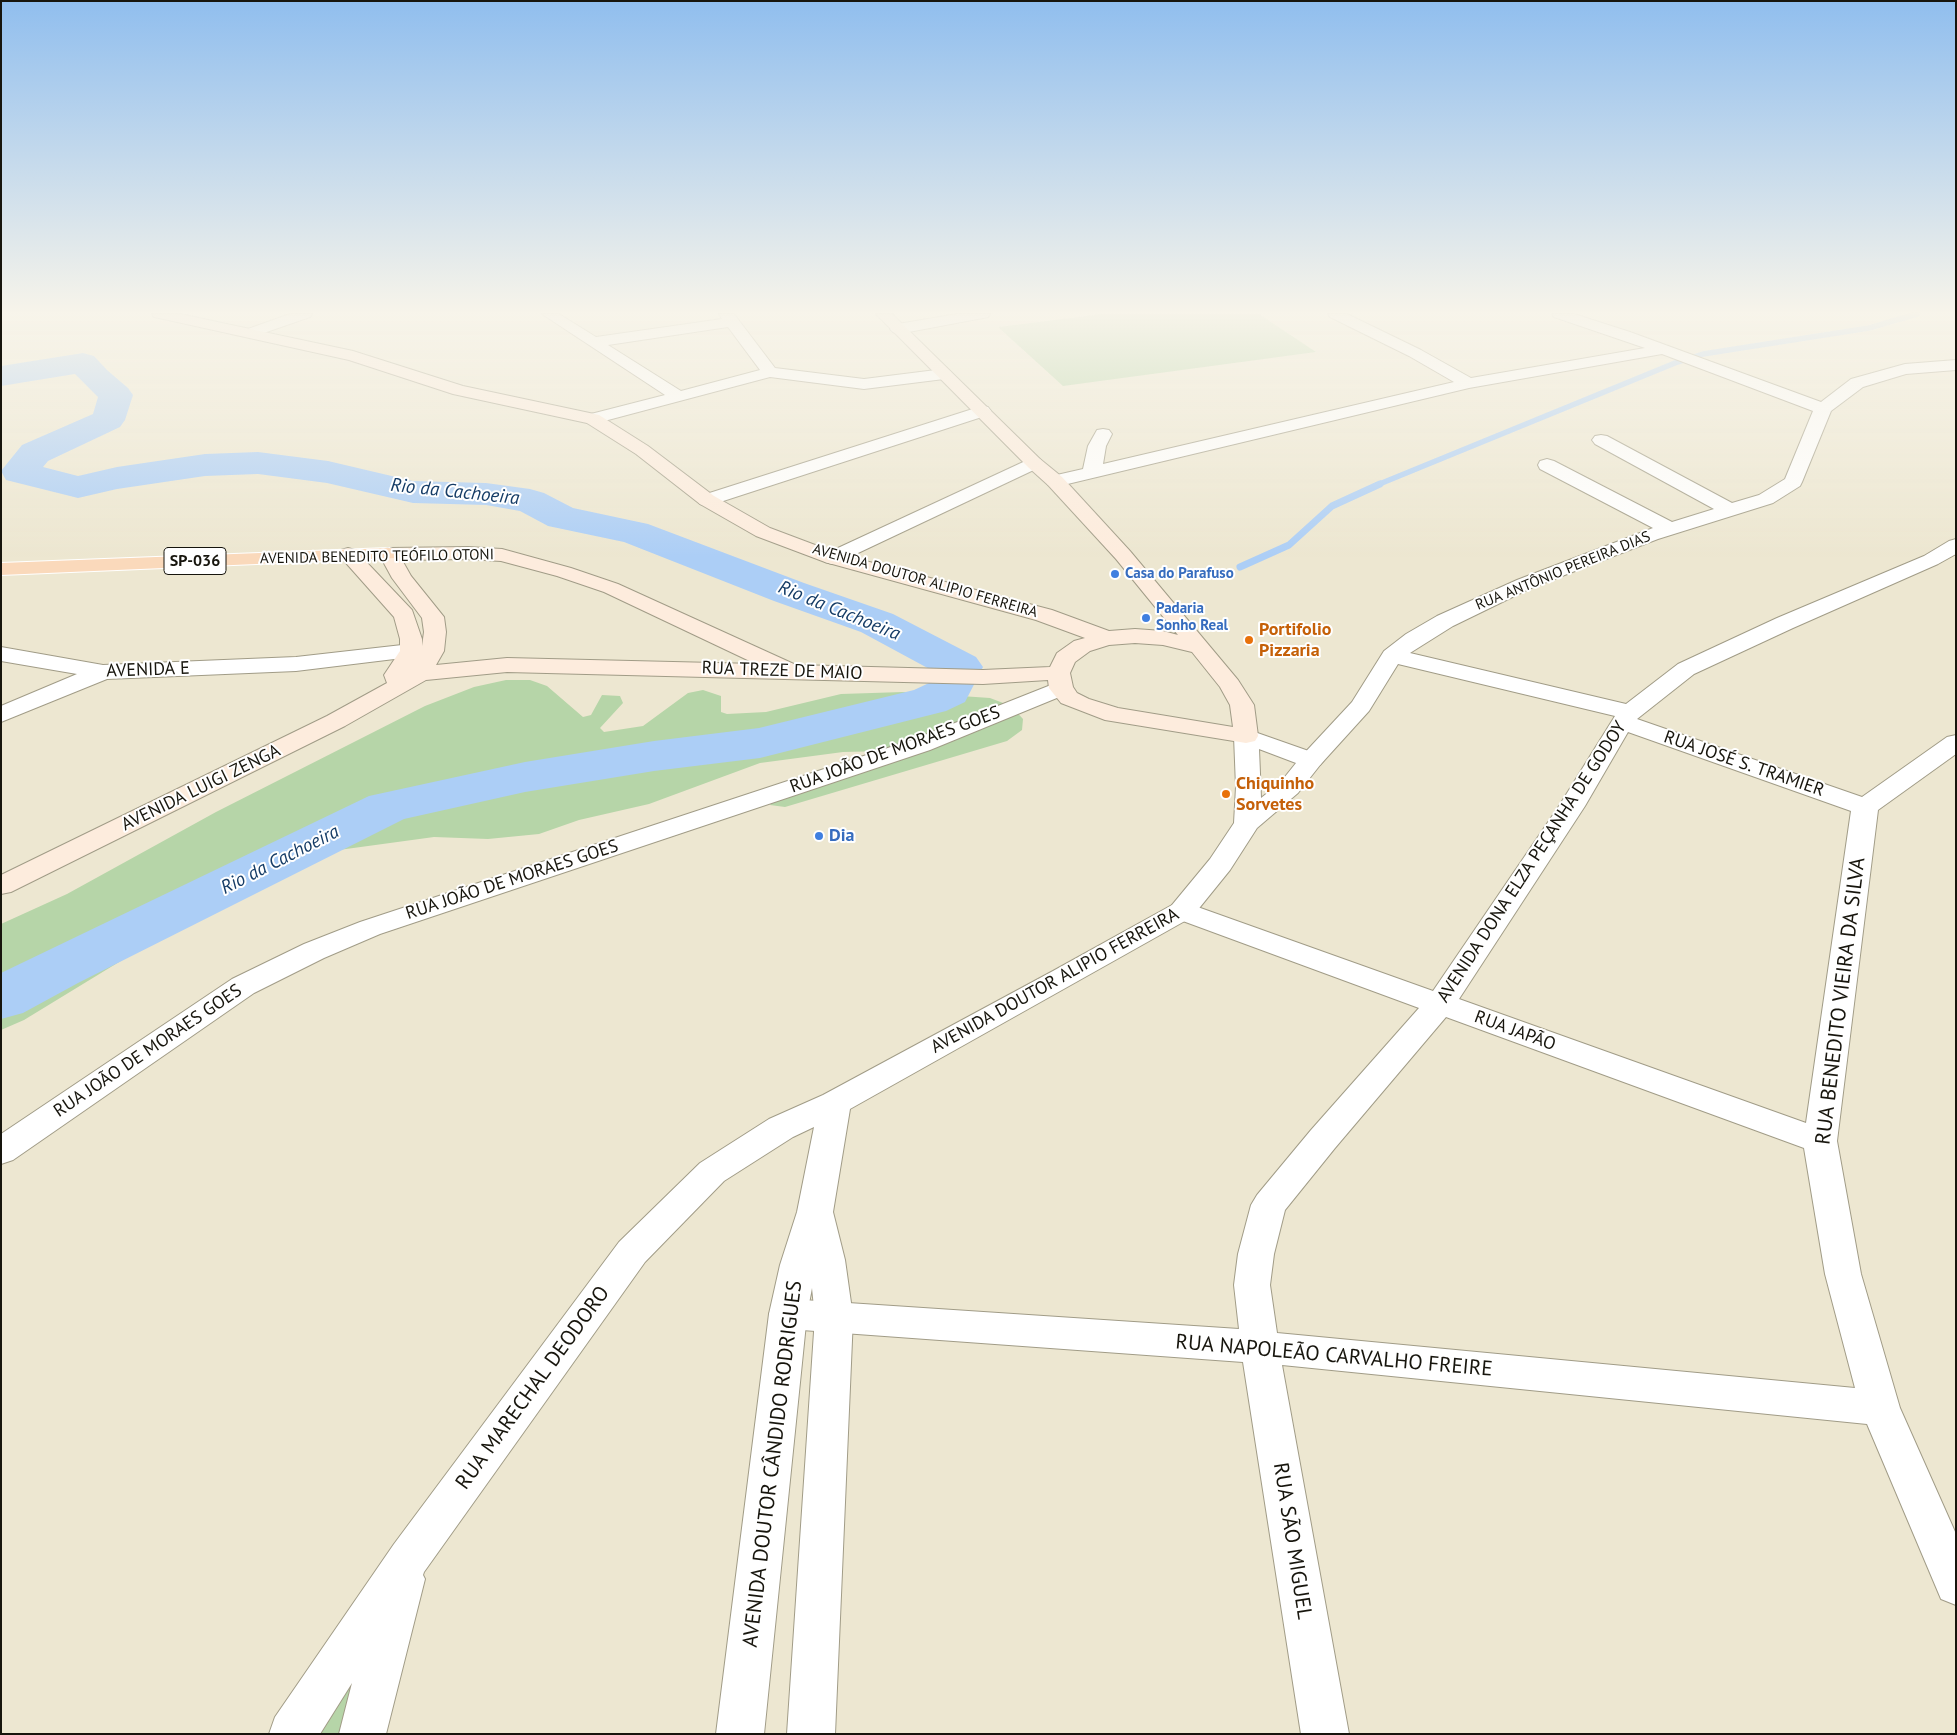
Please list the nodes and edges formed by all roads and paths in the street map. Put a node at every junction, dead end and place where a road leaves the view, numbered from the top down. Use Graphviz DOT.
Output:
graph roads {
  1 [pos="481,395"];
  2 [pos="682,395"];
  3 [pos="966,395"];
  4 [pos="1418,395"];
  5 [pos="1785,395"];
  6 [pos="1841,395"];
  7 [pos="678,396"];
  8 [pos="1823,409"];
  9 [pos="982,411"];
  10 [pos="593,419"];
  11 [pos="1103,434"];
  12 [pos="1601,440"];
  13 [pos="1034,463"];
  14 [pos="1547,465"];
  15 [pos="1092,472"];
  16 [pos="1055,481"];
  17 [pos="707,500"];
  18 [pos="1730,510"];
  19 [pos="1670,529"];
  20 [pos="1956,545"];
  21 [pos="348,554"];
  22 [pos="389,554"];
  23 [pos="832,558"];
  24 [pos="1,569"];
  25 [pos="1107,638"];
  26 [pos="1200,647"];
  27 [pos="422,651"];
  28 [pos="1,654"];
  29 [pos="1392,656"];
  30 [pos="296,664"];
  31 [pos="507,665"];
  32 [pos="790,671"];
  33 [pos="104,672"];
  34 [pos="405,679"];
  35 [pos="1059,680"];
  36 [pos="1,715"];
  37 [pos="1626,717"];
  38 [pos="1246,736"];
  39 [pos="1956,742"];
  40 [pos="1311,760"];
  41 [pos="1865,807"];
  42 [pos="1247,823"];
  43 [pos="1,886"];
  44 [pos="1182,911"];
  45 [pos="1440,1004"];
  46 [pos="834,1103"];
  47 [pos="1820,1141"];
  48 [pos="1,1151"];
  49 [pos="815,1212"];
  50 [pos="788,1314"];
  51 [pos="834,1317"];
  52 [pos="1260,1348"];
  53 [pos="1880,1408"];
  54 [pos="408,1558"];
  55 [pos="1956,1584"];
  56 [pos="292,1734"];
  57 [pos="362,1734"];
  58 [pos="740,1734"];
  59 [pos="811,1734"];
  60 [pos="1325,1734"];
  1 -- 10 [label="main road, AVENIDA DOUTOR ALIPIO FERREIRA"];
  2 -- 7 [label="street"];
  3 -- 9 [label="main road"];
  4 -- 15 [label="street"];
  5 -- 8 [label="street"];
  6 -- 8 [label="street"];
  7 -- 10 [label="street"];
  8 -- 18 [label="street, RUA ANTÔNIO PEREIRA DIAS"];
  9 -- 13 [label="main road"];
  9 -- 17 [label="street"];
  10 -- 17 [label="main road, AVENIDA DOUTOR ALIPIO FERREIRA"];
  11 -- 15 [label="street"];
  12 -- 18 [label="street"];
  13 -- 16 [label="main road"];
  13 -- 23 [label="street"];
  14 -- 19 [label="street, RUA ANTÔNIO PEREIRA DIAS"];
  15 -- 16 [label="street"];
  16 -- 26 [label="main road"];
  17 -- 23 [label="main road, AVENIDA DOUTOR ALIPIO FERREIRA"];
  18 -- 19 [label="street, RUA ANTÔNIO PEREIRA DIAS"];
  19 -- 29 [label="street, RUA ANTÔNIO PEREIRA DIAS"];
  20 -- 37 [label="street, AVENIDA DONA ELZA PEÇANHA DE GODOY"];
  21 -- 22 [label="main road, AVENIDA BENEDITO TEÓFILO OTONI / SP-036"];
  21 -- 24 [label="main road, AVENIDA BENEDITO TEÓFILO OTONI / SP-036"];
  21 -- 27 [label="main road"];
  22 -- 27 [label="main road"];
  22 -- 32 [label="main road, AVENIDA BENEDITO TEÓFILO OTONI"];
  23 -- 25 [label="main road, AVENIDA DOUTOR ALIPIO FERREIRA"];
  25 -- 26 [label="main road"];
  25 -- 35 [label="main road"];
  26 -- 38 [label="main road"];
  27 -- 30 [label="street, AVENIDA E"];
  27 -- 31 [label="main road, RUA TREZE DE MAIO"];
  27 -- 34 [label="main road"];
  28 -- 33 [label="street, AVENIDA E"];
  29 -- 37 [label="street, RUA JOSÉ S. TRAMIER"];
  29 -- 40 [label="street, RUA ANTÔNIO PEREIRA DIAS"];
  30 -- 33 [label="street, AVENIDA E"];
  30 -- 34 [label="street, AVENIDA E"];
  31 -- 32 [label="main road, RUA TREZE DE MAIO"];
  31 -- 34 [label="main road, RUA TREZE DE MAIO"];
  32 -- 35 [label="main road, RUA TREZE DE MAIO"];
  33 -- 36 [label="street"];
  34 -- 43 [label="main road, AVENIDA LUIGI ZENGA"];
  35 -- 38 [label="main road"];
  35 -- 48 [label="street, RUA JOÃO DE MORAES GOES"];
  37 -- 41 [label="street, RUA JOSÉ S. TRAMIER"];
  37 -- 45 [label="street, AVENIDA DONA ELZA PEÇANHA DE GODOY"];
  38 -- 40 [label="street"];
  38 -- 42 [label="street"];
  39 -- 41 [label="street"];
  40 -- 42 [label="street, RUA ANTÔNIO PEREIRA DIAS"];
  41 -- 47 [label="street, RUA BENEDITO VIEIRA DA SILVA"];
  42 -- 44 [label="street, AVENIDA DOUTOR ALIPIO FERREIRA"];
  44 -- 45 [label="street, RUA JAPÃO"];
  44 -- 46 [label="street, AVENIDA DOUTOR ALIPIO FERREIRA"];
  45 -- 47 [label="street, RUA JAPÃO"];
  45 -- 52 [label="street, AVENIDA DONA ELZA PEÇANHA DE GODOY"];
  46 -- 49 [label="street"];
  46 -- 54 [label="street, RUA MARECHAL DEODORO"];
  47 -- 53 [label="street, RUA BENEDITO VIEIRA DA SILVA"];
  49 -- 50 [label="street, AVENIDA DOUTOR CÂNDIDO RODRIGUES"];
  49 -- 51 [label="street, AVENIDA DOUTOR CÂNDIDO RODRIGUES"];
  50 -- 51 [label="street, RUA NAPOLEÃO CARVALHO FREIRE"];
  50 -- 58 [label="street, AVENIDA DOUTOR CÂNDIDO RODRIGUES"];
  51 -- 52 [label="street, RUA NAPOLEÃO CARVALHO FREIRE"];
  51 -- 59 [label="street, AVENIDA DOUTOR CÂNDIDO RODRIGUES"];
  52 -- 53 [label="street, RUA NAPOLEÃO CARVALHO FREIRE"];
  52 -- 60 [label="street, RUA SÃO MIGUEL"];
  53 -- 55 [label="street, RUA BENEDITO VIEIRA DA SILVA"];
  54 -- 56 [label="street, RUA MARECHAL DEODORO"];
  54 -- 57 [label="street"];
}
